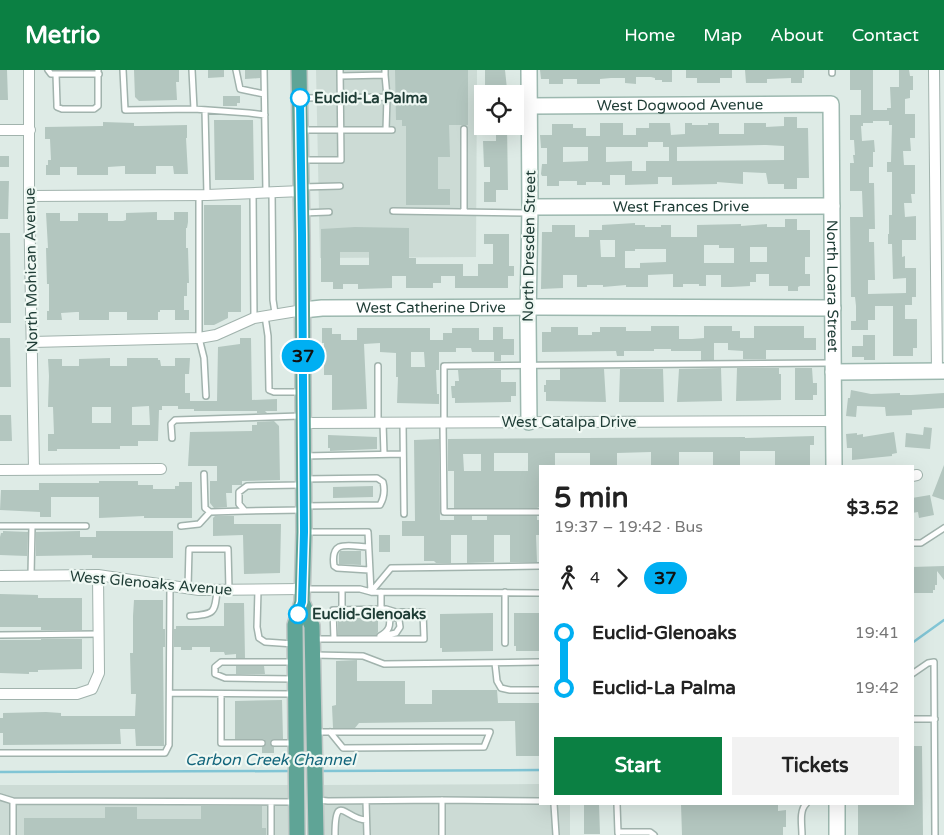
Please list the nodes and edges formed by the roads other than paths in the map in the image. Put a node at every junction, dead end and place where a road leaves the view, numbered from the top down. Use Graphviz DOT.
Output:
graph roads {
  1 [pos="29,70"];
  2 [pos="48,70"];
  3 [pos="123,70"];
  4 [pos="192,70"];
  5 [pos="236,70"];
  6 [pos="264,70"];
  7 [pos="299,70"];
  8 [pos="529,70"];
  9 [pos="934,70"];
  10 [pos="98,72"];
  11 [pos="340,73"];
  12 [pos="385,73"];
  13 [pos="56,74"];
  14 [pos="264,94"];
  15 [pos="387,97"];
  16 [pos="300,98"];
  17 [pos="340,98"];
  18 [pos="831,104"];
  19 [pos="529,106"];
  20 [pos="194,109"];
  21 [pos="205,110"];
  22 [pos="264,115"];
  23 [pos="464,129"];
  24 [pos="0,130"];
  25 [pos="30,130"];
  26 [pos="300,130"];
  27 [pos="341,130"];
  28 [pos="386,130"];
  29 [pos="392,130"];
  30 [pos="301,160"];
  31 [pos="340,186"];
  32 [pos="302,189"];
  33 [pos="253,192"];
  34 [pos="269,192"];
  35 [pos="203,194"];
  36 [pos="30,196"];
  37 [pos="832,206"];
  38 [pos="530,210"];
  39 [pos="394,211"];
  40 [pos="329,212"];
  41 [pos="464,212"];
  42 [pos="302,213"];
  43 [pos="528,307"];
  44 [pos="833,308"];
  45 [pos="303,310"];
  46 [pos="270,314"];
  47 [pos="254,318"];
  48 [pos="199,338"];
  49 [pos="32,342"];
  50 [pos="378,366"];
  51 [pos="529,366"];
  52 [pos="833,367"];
  53 [pos="941,372"];
  54 [pos="303,392"];
  55 [pos="206,396"];
  56 [pos="304,419"];
  57 [pos="834,421"];
  58 [pos="380,422"];
  59 [pos="403,422"];
  60 [pos="443,422"];
  61 [pos="529,422"];
  62 [pos="172,438"];
  63 [pos="384,454"];
  64 [pos="403,454"];
  65 [pos="304,456"];
  66 [pos="834,465"];
  67 [pos="161,469"];
  68 [pos="0,470"];
  69 [pos="34,470"];
  70 [pos="204,474"];
  71 [pos="304,482"];
  72 [pos="304,508"];
  73 [pos="245,511"];
  74 [pos="210,512"];
  75 [pos="539,512"];
  76 [pos="404,514"];
  77 [pos="0,526"];
  78 [pos="32,526"];
  79 [pos="86,526"];
  80 [pos="181,526"];
  81 [pos="944,528"];
  82 [pos="304,532"];
  83 [pos="914,543"];
  84 [pos="368,547"];
  85 [pos="539,566"];
  86 [pos="369,570"];
  87 [pos="98,575"];
  88 [pos="0,576"];
  89 [pos="31,576"];
  90 [pos="170,585"];
  91 [pos="188,588"];
  92 [pos="342,589"];
  93 [pos="217,590"];
  94 [pos="229,590"];
  95 [pos="258,590"];
  96 [pos="371,592"];
  97 [pos="381,592"];
  98 [pos="505,592"];
  99 [pos="539,593"];
  100 [pos="302,596"];
  101 [pos="342,609"];
  102 [pos="383,611"];
  103 [pos="333,614"];
  104 [pos="190,616"];
  105 [pos="99,634"];
  106 [pos="0,635"];
  107 [pos="380,636"];
  108 [pos="313,639"];
  109 [pos="334,639"];
  110 [pos="355,639"];
  111 [pos="295,644"];
  112 [pos="505,644"];
  113 [pos="313,655"];
  114 [pos="295,662"];
  115 [pos="539,662"];
  116 [pos="495,663"];
  117 [pos="914,673"];
  118 [pos="296,686"];
  119 [pos="539,690"];
  120 [pos="0,694"];
  121 [pos="170,694"];
  122 [pos="221,694"];
  123 [pos="914,719"];
  124 [pos="935,719"];
  125 [pos="322,732"];
  126 [pos="262,743"];
  127 [pos="274,743"];
  128 [pos="303,752"];
  129 [pos="0,753"];
  130 [pos="306,784"];
  131 [pos="0,797"];
  132 [pos="316,799"];
  133 [pos="442,800"];
  134 [pos="366,801"];
  135 [pos="539,801"];
  136 [pos="13,802"];
  137 [pos="271,802"];
  138 [pos="297,802"];
  139 [pos="554,805"];
  140 [pos="617,805"];
  141 [pos="804,805"];
  142 [pos="837,805"];
  143 [pos="366,820"];
  144 [pos="618,834"];
  145 [pos="13,835"];
  146 [pos="271,835"];
  147 [pos="297,835"];
  148 [pos="307,835"];
  149 [pos="316,835"];
  150 [pos="335,835"];
  151 [pos="367,835"];
  152 [pos="442,835"];
  153 [pos="556,835"];
  154 [pos="654,835"];
  155 [pos="802,835"];
  156 [pos="837,835"];
  157 [pos="935,835"];
  1 -- 25 [label="street, North Mohican Avenue"];
  2 -- 13 [label="lane"];
  3 -- 20 [label="lane"];
  4 -- 20 [label="lane"];
  5 -- 14 [label="lane"];
  6 -- 14 [label="lane"];
  7 -- 16 [label="main road"];
  8 -- 19 [label="street, North Dresden Street"];
  9 -- 53 [label="street"];
  10 -- 13 [label="lane"];
  10 -- 13 [label="lane"];
  11 -- 12 [label="lane"];
  11 -- 17 [label="lane"];
  12 -- 15 [label="lane"];
  14 -- 22 [label="lane"];
  15 -- 17 [label="lane"];
  15 -- 28 [label="lane"];
  16 -- 17 [label="lane"];
  16 -- 26 [label="main road"];
  17 -- 27 [label="lane"];
  18 -- 19 [label="street, West Dogwood Avenue"];
  18 -- 37 [label="street, North Loara Street"];
  19 -- 38 [label="street, North Dresden Street"];
  20 -- 21 [label="lane"];
  21 -- 22 [label="lane"];
  21 -- 35 [label="lane"];
  22 -- 34 [label="lane"];
  23 -- 41 [label="lane"];
  24 -- 25 [label="street"];
  25 -- 36 [label="street, North Mohican Avenue"];
  26 -- 27 [label="lane"];
  26 -- 30 [label="main road"];
  27 -- 28 [label="lane"];
  27 -- 30 [label="lane"];
  28 -- 29 [label="lane"];
  30 -- 32 [label="main road"];
  31 -- 32 [label="lane"];
  32 -- 34 [label="street"];
  32 -- 42 [label="main road"];
  33 -- 34 [label="street"];
  33 -- 35 [label="street"];
  33 -- 47 [label="lane"];
  34 -- 46 [label="lane"];
  35 -- 36 [label="street"];
  35 -- 48 [label="lane"];
  36 -- 49 [label="street, North Mohican Avenue"];
  37 -- 38 [label="street, West Frances Drive"];
  37 -- 44 [label="street, North Loara Street"];
  38 -- 41 [label="lane"];
  38 -- 43 [label="street, North Dresden Street"];
  39 -- 41 [label="lane"];
  40 -- 42 [label="lane"];
  42 -- 45 [label="main road"];
  43 -- 44 [label="street, West Catherine Drive"];
  43 -- 45 [label="street, West Catherine Drive"];
  43 -- 51 [label="street, North Dresden Street"];
  44 -- 52 [label="street, North Loara Street"];
  45 -- 46 [label="street, West Catherine Drive"];
  45 -- 54 [label="main road"];
  46 -- 47 [label="street, West Catherine Drive"];
  46 -- 54 [label="lane"];
  47 -- 48 [label="street, West Catherine Drive"];
  48 -- 49 [label="street, West Catherine Drive"];
  48 -- 55 [label="lane"];
  49 -- 69 [label="street, North Mohican Avenue"];
  50 -- 58 [label="lane"];
  51 -- 52 [label="lane"];
  51 -- 60 [label="lane"];
  51 -- 61 [label="street, North Dresden Street"];
  52 -- 53 [label="street"];
  52 -- 57 [label="street, North Loara Street"];
  54 -- 56 [label="main road"];
  56 -- 58 [label="street, West Catalpa Drive"];
  56 -- 62 [label="lane"];
  56 -- 65 [label="main road"];
  57 -- 61 [label="street, West Catalpa Drive"];
  57 -- 66 [label="street, North Loara Street"];
  58 -- 59 [label="street, West Catalpa Drive"];
  58 -- 63 [label="lane"];
  59 -- 60 [label="street, West Catalpa Drive"];
  59 -- 64 [label="lane"];
  60 -- 61 [label="street, West Catalpa Drive"];
  60 -- 75 [label="lane"];
  63 -- 64 [label="lane"];
  63 -- 65 [label="lane"];
  64 -- 76 [label="lane"];
  65 -- 71 [label="main road"];
  67 -- 69 [label="street"];
  68 -- 69 [label="street"];
  70 -- 74 [label="lane"];
  71 -- 72 [label="main road"];
  71 -- 72 [label="lane"];
  71 -- 73 [label="lane"];
  72 -- 73 [label="lane"];
  72 -- 82 [label="main road"];
  73 -- 74 [label="lane"];
  74 -- 80 [label="lane"];
  77 -- 78 [label="lane"];
  78 -- 79 [label="lane"];
  78 -- 89 [label="lane"];
  81 -- 83 [label="lane"];
  82 -- 84 [label="lane"];
  82 -- 100 [label="main road"];
  84 -- 86 [label="lane"];
  84 -- 86 [label="lane"];
  85 -- 96 [label="lane"];
  86 -- 96 [label="lane"];
  87 -- 89 [label="street, West Glenoaks Avenue"];
  87 -- 90 [label="street, West Glenoaks Avenue"];
  87 -- 105 [label="street"];
  88 -- 89 [label="street, West Glenoaks Avenue"];
  90 -- 91 [label="street, West Glenoaks Avenue"];
  90 -- 121 [label="lane"];
  91 -- 93 [label="street, West Glenoaks Avenue"];
  91 -- 94 [label="lane"];
  92 -- 96 [label="lane"];
  92 -- 100 [label="lane"];
  92 -- 101 [label="lane"];
  93 -- 94 [label="street, West Glenoaks Avenue"];
  93 -- 104 [label="lane"];
  94 -- 95 [label="street, West Glenoaks Avenue"];
  95 -- 100 [label="street, West Glenoaks Avenue"];
  95 -- 111 [label="lane"];
  96 -- 97 [label="lane"];
  97 -- 98 [label="lane"];
  97 -- 102 [label="lane"];
  98 -- 99 [label="lane"];
  98 -- 112 [label="lane"];
  100 -- 108 [label="main road"];
  100 -- 111 [label="main road"];
  101 -- 102 [label="lane"];
  101 -- 103 [label="lane"];
  102 -- 103 [label="lane"];
  102 -- 107 [label="lane"];
  102 -- 107 [label="lane"];
  102 -- 110 [label="lane"];
  103 -- 109 [label="lane"];
  105 -- 106 [label="lane"];
  105 -- 120 [label="street"];
  107 -- 110 [label="lane"];
  108 -- 109 [label="lane"];
  108 -- 113 [label="main road"];
  109 -- 110 [label="lane"];
  111 -- 114 [label="main road"];
  113 -- 116 [label="lane"];
  113 -- 125 [label="main road"];
  114 -- 118 [label="main road"];
  114 -- 118 [label="lane"];
  115 -- 116 [label="lane"];
  116 -- 119 [label="lane"];
  117 -- 124 [label="lane"];
  118 -- 122 [label="lane"];
  118 -- 128 [label="main road"];
  121 -- 122 [label="lane"];
  121 -- 129 [label="lane"];
  122 -- 126 [label="lane"];
  123 -- 124 [label="lane"];
  124 -- 157 [label="lane"];
  125 -- 125 [label="lane"];
  125 -- 128 [label="main road"];
  127 -- 128 [label="lane"];
  128 -- 130 [label="main road"];
  130 -- 132 [label="main road"];
  130 -- 138 [label="main road"];
  131 -- 136 [label="lane"];
  132 -- 134 [label="lane"];
  132 -- 149 [label="main road"];
  133 -- 134 [label="lane"];
  133 -- 135 [label="lane"];
  133 -- 152 [label="lane"];
  134 -- 143 [label="lane"];
  136 -- 137 [label="lane"];
  136 -- 145 [label="lane"];
  137 -- 138 [label="lane"];
  137 -- 146 [label="lane"];
  138 -- 147 [label="main road"];
  138 -- 148 [label="main road"];
  139 -- 153 [label="lane"];
  140 -- 144 [label="lane"];
  141 -- 155 [label="lane"];
  142 -- 156 [label="street"];
  143 -- 150 [label="lane"];
  143 -- 151 [label="lane"];
  144 -- 154 [label="lane"];
}
